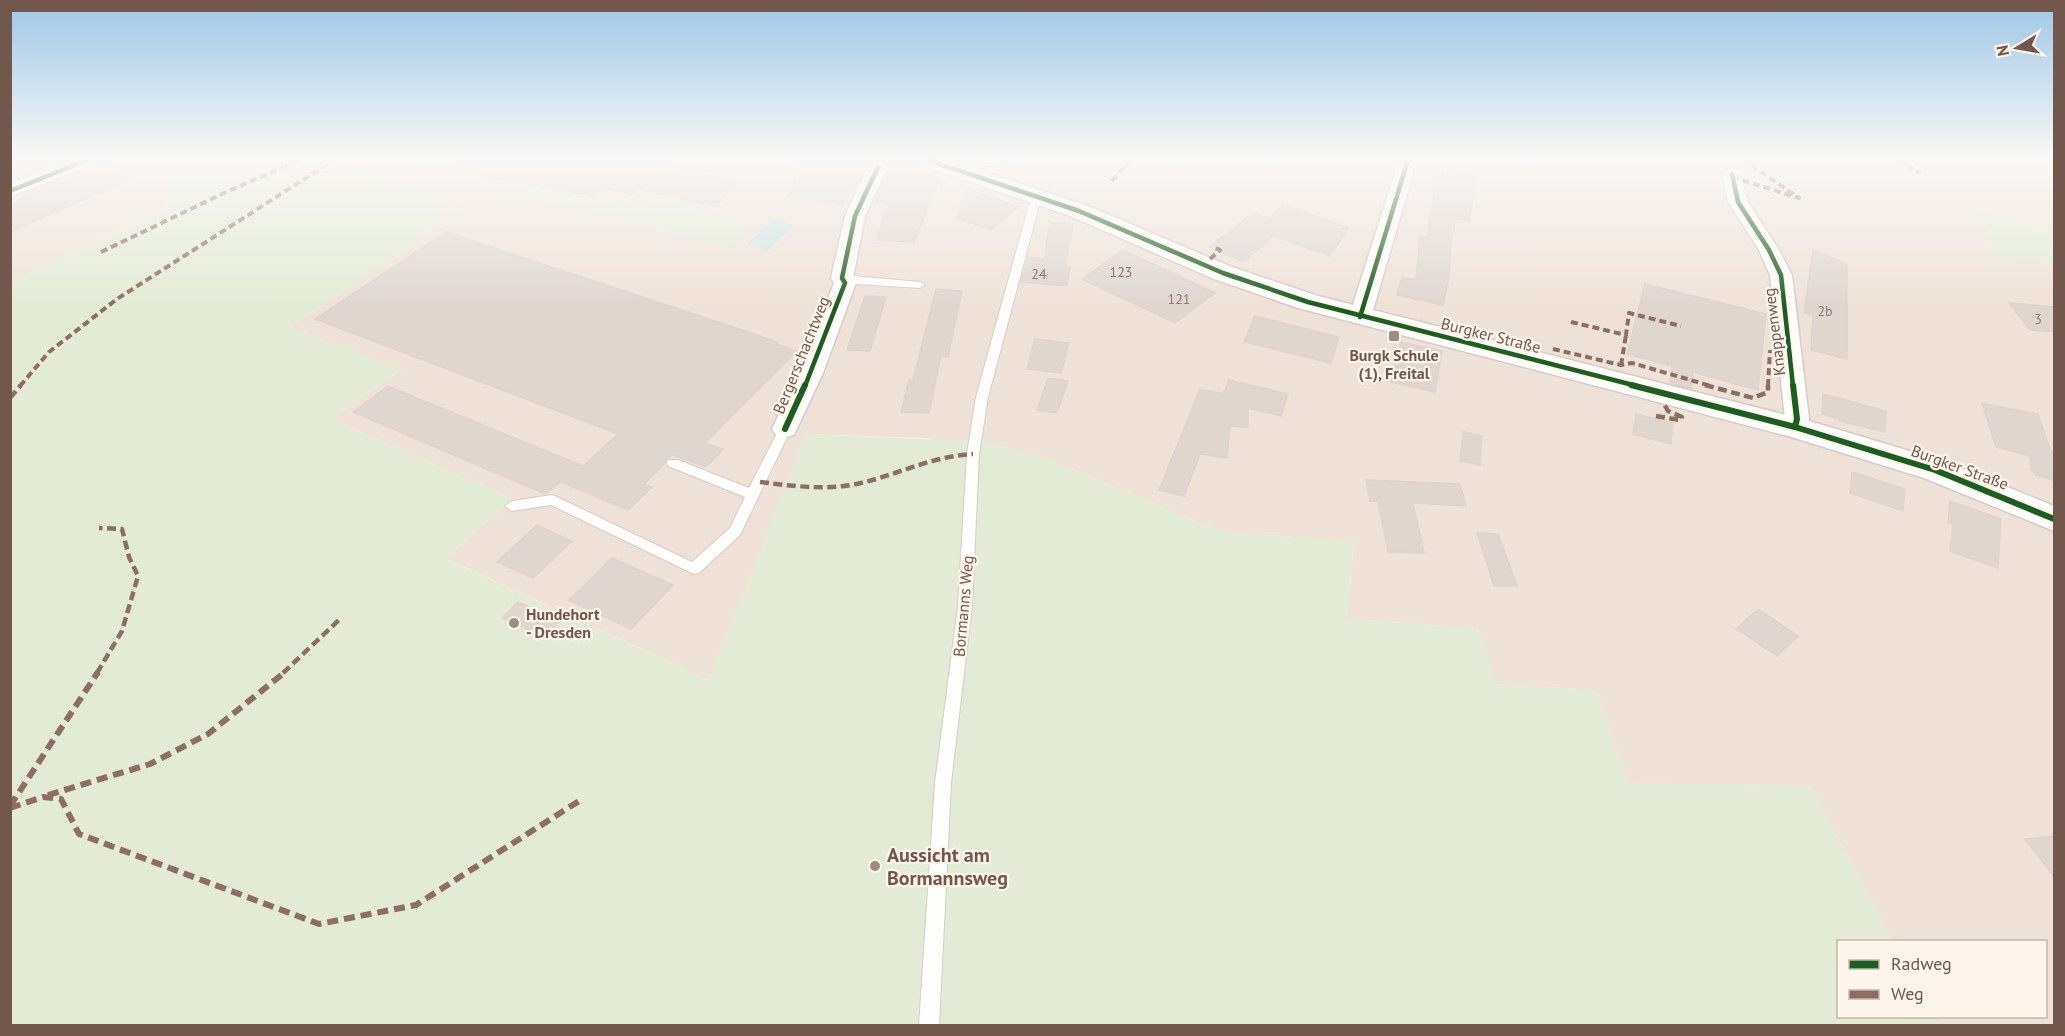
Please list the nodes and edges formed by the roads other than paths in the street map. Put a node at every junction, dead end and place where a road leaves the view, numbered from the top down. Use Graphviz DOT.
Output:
graph roads {
  1 [pos="859,208"];
  2 [pos="1033,208"];
  3 [pos="1070,208"];
  4 [pos="1393,208"];
  5 [pos="1742,208"];
  6 [pos="842,278"];
  7 [pos="920,285"];
  8 [pos="1360,316"];
  9 [pos="1794,427"];
  10 [pos="785,429"];
  11 [pos="673,463"];
  12 [pos="754,495"];
  13 [pos="512,506"];
  14 [pos="2055,519"];
  15 [pos="929,1026"];
  1 -- 6 [label="street, Bergerschachtweg"];
  2 -- 15 [label="lane, Bormanns Weg"];
  3 -- 8 [label="main road, Burgker Straße"];
  4 -- 8 [label="street"];
  5 -- 9 [label="street, Knappenweg"];
  6 -- 7 [label="lane"];
  6 -- 10 [label="street, Bergerschachtweg"];
  8 -- 9 [label="main road, Burgker Straße"];
  9 -- 14 [label="main road, Burgker Straße"];
  10 -- 12 [label="lane, Bergerschachtweg"];
  11 -- 12 [label="lane"];
  12 -- 13 [label="lane, Bergerschachtweg"];
}
